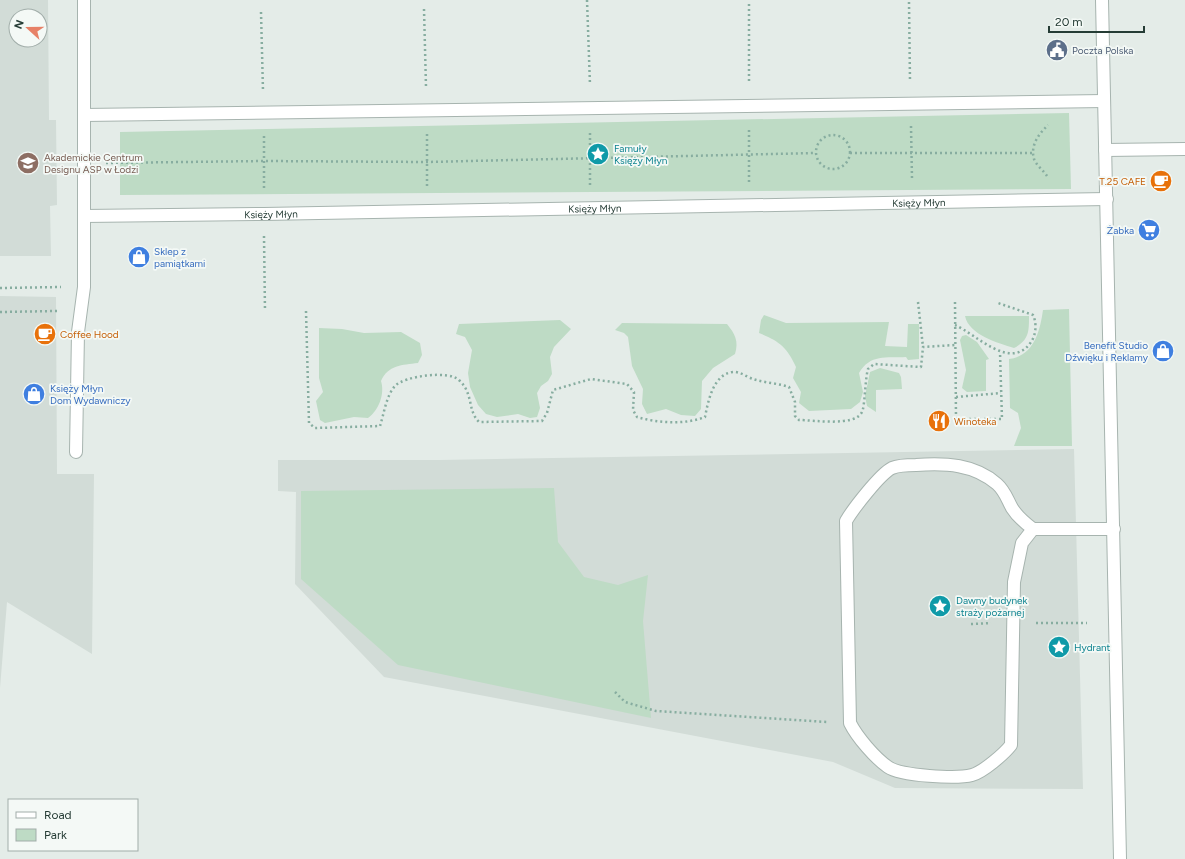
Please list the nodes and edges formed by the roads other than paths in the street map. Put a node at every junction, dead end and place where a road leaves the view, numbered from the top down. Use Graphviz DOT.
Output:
graph roads {
  1 [pos="84,0"];
  2 [pos="1102,0"];
  3 [pos="1104,101"];
  4 [pos="84,115"];
  5 [pos="1185,149"];
  6 [pos="1105,150"];
  7 [pos="1106,199"];
  8 [pos="84,216"];
  9 [pos="76,452"];
  10 [pos="1033,529"];
  11 [pos="1114,529"];
  12 [pos="1120,859"];
  1 -- 4 [label="street"];
  2 -- 3 [label="street"];
  3 -- 4 [label="street"];
  3 -- 6 [label="street"];
  4 -- 8 [label="street"];
  5 -- 6 [label="street"];
  6 -- 7 [label="street"];
  7 -- 8 [label="street, Księży Młyn"];
  7 -- 11 [label="street"];
  8 -- 9 [label="street"];
  10 -- 10 [label="street"];
  10 -- 11 [label="street"];
  11 -- 12 [label="street"];
}
